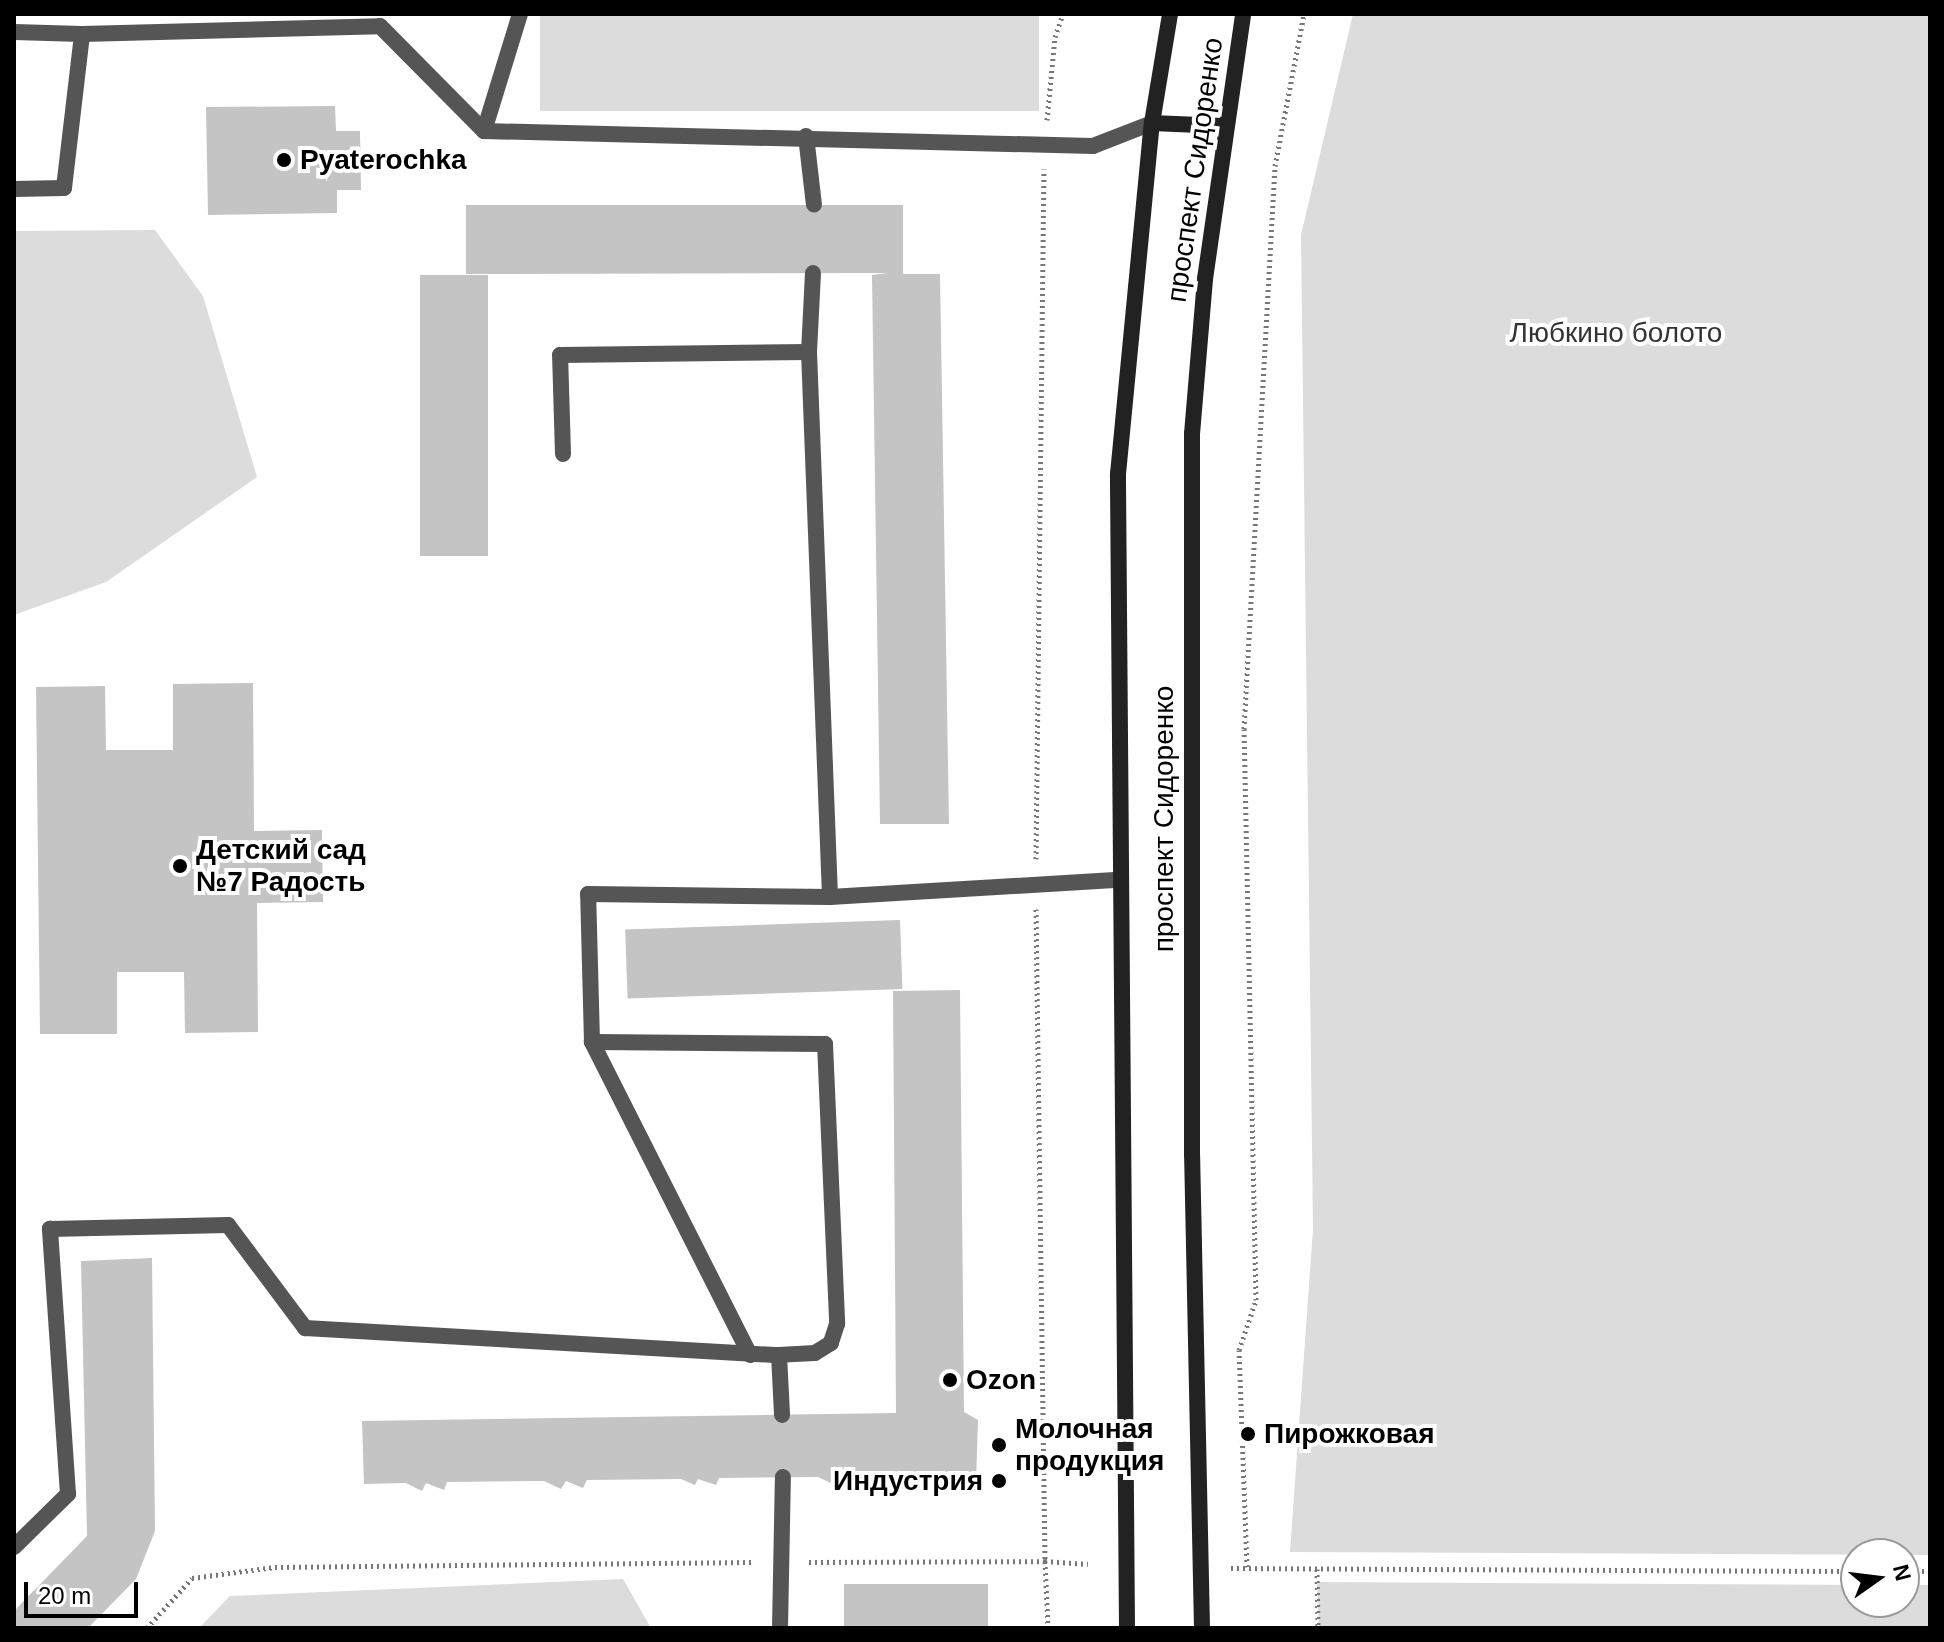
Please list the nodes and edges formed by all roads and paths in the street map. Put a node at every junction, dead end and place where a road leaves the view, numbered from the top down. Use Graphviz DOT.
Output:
graph roads {
  1 [pos="520,14"];
  2 [pos="1063,14"];
  3 [pos="1170,14"];
  4 [pos="1243,14"];
  5 [pos="1304,14"];
  6 [pos="14,32"];
  7 [pos="82,34"];
  8 [pos="1152,123"];
  9 [pos="1223,126"];
  10 [pos="484,131"];
  11 [pos="806,136"];
  12 [pos="1045,141"];
  13 [pos="14,189"];
  14 [pos="814,205"];
  15 [pos="813,273"];
  16 [pos="809,352"];
  17 [pos="563,454"];
  18 [pos="1119,880"];
  19 [pos="1036,883"];
  20 [pos="830,897"];
  21 [pos="592,1042"];
  22 [pos="750,1355"];
  23 [pos="779,1355"];
  24 [pos="782,1415"];
  25 [pos="783,1477"];
  26 [pos="14,1547"];
  27 [pos="1045,1561"];
  28 [pos="782,1562"];
  29 [pos="1088,1564"];
  30 [pos="1247,1567"];
  31 [pos="1231,1568"];
  32 [pos="1317,1569"];
  33 [pos="1840,1571"];
  34 [pos="1048,1627"];
  35 [pos="147,1628"];
  36 [pos="780,1628"];
  37 [pos="1127,1628"];
  38 [pos="1202,1628"];
  39 [pos="1318,1628"];
  1 -- 10 [label="lane"];
  2 -- 12 [label="path"];
  3 -- 8 [label="main road, проспект Сидоренко"];
  4 -- 9 [label="main road, проспект Сидоренко"];
  5 -- 30 [label="path"];
  6 -- 7 [label="lane"];
  7 -- 10 [label="lane"];
  7 -- 13 [label="lane"];
  8 -- 9 [label="main road"];
  8 -- 12 [label="lane"];
  8 -- 18 [label="main road, проспект Сидоренко"];
  9 -- 38 [label="main road, проспект Сидоренко"];
  10 -- 11 [label="lane"];
  11 -- 12 [label="lane"];
  11 -- 14 [label="lane"];
  12 -- 19 [label="path"];
  15 -- 16 [label="lane"];
  16 -- 17 [label="lane"];
  16 -- 20 [label="lane"];
  18 -- 19 [label="lane"];
  18 -- 37 [label="main road, проспект Сидоренко"];
  19 -- 20 [label="lane"];
  19 -- 27 [label="path"];
  20 -- 21 [label="lane"];
  21 -- 22 [label="lane"];
  21 -- 23 [label="lane"];
  22 -- 23 [label="lane"];
  22 -- 26 [label="lane"];
  23 -- 24 [label="lane"];
  25 -- 28 [label="lane"];
  27 -- 28 [label="path"];
  27 -- 29 [label="path"];
  27 -- 34 [label="path"];
  28 -- 35 [label="path"];
  28 -- 36 [label="lane"];
  30 -- 31 [label="path"];
  30 -- 32 [label="path"];
  32 -- 33 [label="path"];
  32 -- 39 [label="path"];
}
